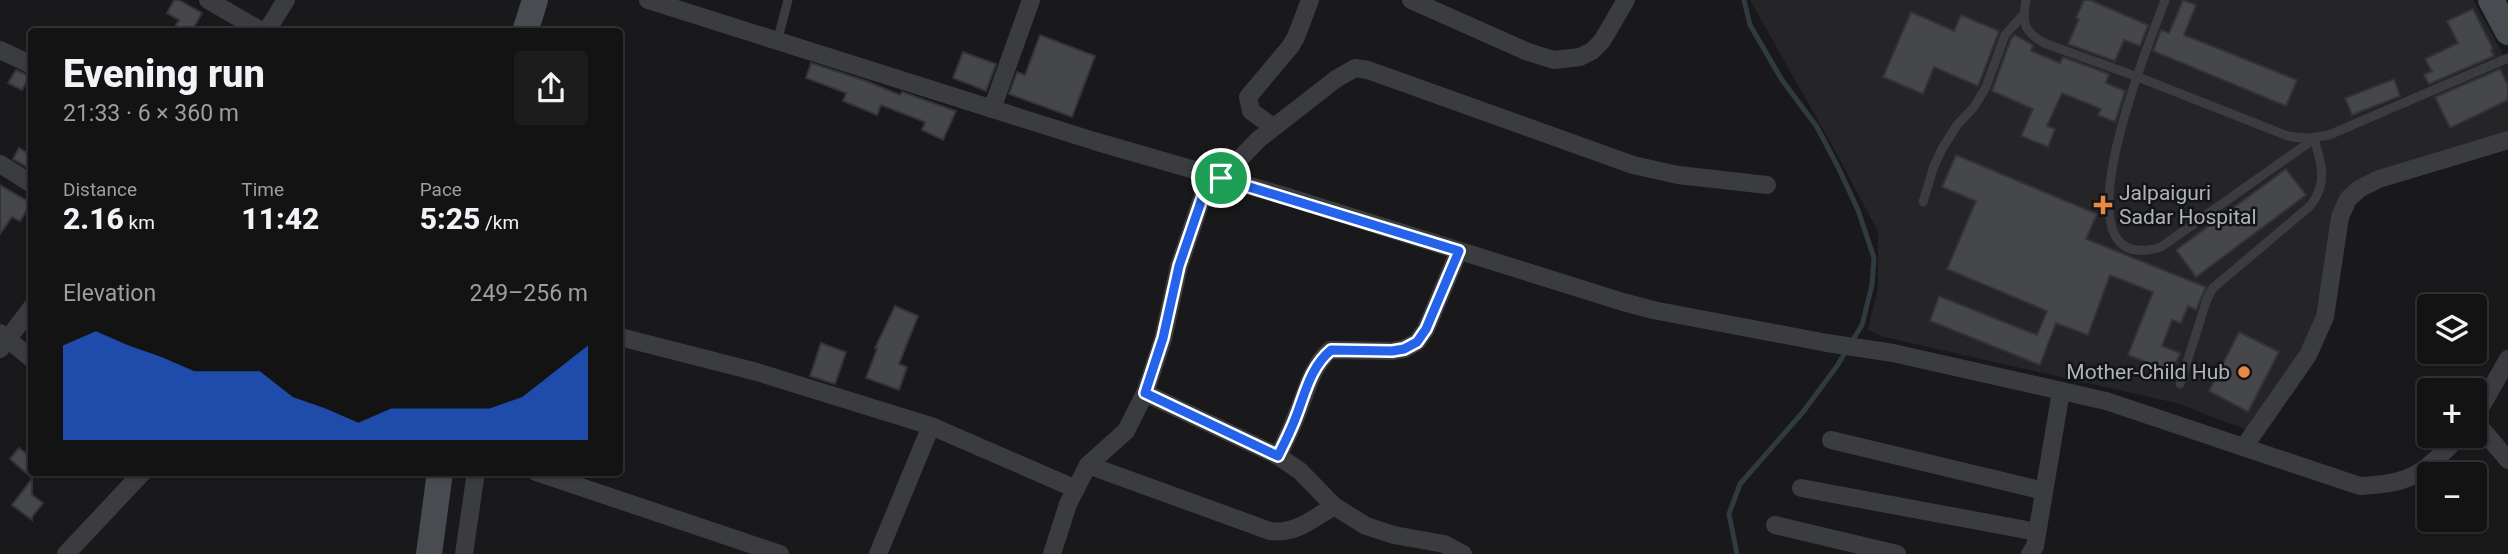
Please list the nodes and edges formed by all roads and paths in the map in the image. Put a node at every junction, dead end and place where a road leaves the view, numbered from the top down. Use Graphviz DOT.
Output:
graph roads {
  1 [pos="208,0"];
  2 [pos="286,0"];
  3 [pos="535,0"];
  4 [pos="648,0"];
  5 [pos="788,0"];
  6 [pos="1031,0"];
  7 [pos="1309,0"];
  8 [pos="1411,0"];
  9 [pos="1626,0"];
  10 [pos="2026,0"];
  11 [pos="2165,0"];
  12 [pos="2491,0"];
  13 [pos="2023,15"];
  14 [pos="257,28"];
  15 [pos="267,28"];
  16 [pos="526,28"];
  17 [pos="2508,33"];
  18 [pos="777,42"];
  19 [pos="0,50"];
  20 [pos="2508,58"];
  21 [pos="28,63"];
  22 [pos="2138,77"];
  23 [pos="992,109"];
  24 [pos="1273,127"];
  25 [pos="2314,139"];
  26 [pos="2508,140"];
  27 [pos="0,164"];
  28 [pos="1216,176"];
  29 [pos="28,182"];
  30 [pos="1768,185"];
  31 [pos="1923,202"];
  32 [pos="1459,251"];
  33 [pos="28,312"];
  34 [pos="623,338"];
  35 [pos="3,340"];
  36 [pos="28,356"];
  37 [pos="2508,359"];
  38 [pos="2180,384"];
  39 [pos="2061,391"];
  40 [pos="1145,393"];
  41 [pos="2487,396"];
  42 [pos="931,426"];
  43 [pos="2487,435"];
  44 [pos="1831,440"];
  45 [pos="2244,447"];
  46 [pos="2447,448"];
  47 [pos="1278,456"];
  48 [pos="2508,460"];
  49 [pos="1088,465"];
  50 [pos="139,476"];
  51 [pos="439,476"];
  52 [pos="475,476"];
  53 [pos="548,476"];
  54 [pos="1801,488"];
  55 [pos="1076,489"];
  56 [pos="2044,491"];
  57 [pos="1334,506"];
  58 [pos="1775,526"];
  59 [pos="2037,532"];
  60 [pos="66,554"];
  61 [pos="429,554"];
  62 [pos="464,554"];
  63 [pos="780,554"];
  64 [pos="878,554"];
  65 [pos="1052,554"];
  66 [pos="1463,554"];
  67 [pos="1897,554"];
  68 [pos="2030,554"];
  1 -- 14 [label="street"];
  2 -- 15 [label="street"];
  3 -- 16 [label="street"];
  4 -- 18 [label="street"];
  5 -- 18 [label="lane"];
  6 -- 23 [label="street"];
  7 -- 24 [label="street"];
  8 -- 9 [label="street"];
  10 -- 13 [label="lane"];
  11 -- 22 [label="lane"];
  12 -- 17 [label="street"];
  13 -- 22 [label="lane"];
  13 -- 31 [label="lane"];
  18 -- 23 [label="street"];
  19 -- 21 [label="street"];
  20 -- 25 [label="lane"];
  22 -- 25 [label="lane"];
  22 -- 25 [label="lane"];
  23 -- 28 [label="street"];
  24 -- 28 [label="street"];
  24 -- 30 [label="street"];
  25 -- 38 [label="lane"];
  26 -- 45 [label="street"];
  27 -- 29 [label="street"];
  28 -- 32 [label="street"];
  28 -- 40 [label="street"];
  32 -- 39 [label="street"];
  32 -- 47 [label="street"];
  33 -- 35 [label="street"];
  34 -- 42 [label="street"];
  35 -- 36 [label="street"];
  37 -- 41 [label="street"];
  39 -- 45 [label="street"];
  39 -- 56 [label="street"];
  40 -- 47 [label="street"];
  40 -- 49 [label="street"];
  42 -- 55 [label="street"];
  42 -- 64 [label="street"];
  43 -- 48 [label="street"];
  44 -- 56 [label="street"];
  45 -- 46 [label="street"];
  47 -- 57 [label="street"];
  49 -- 55 [label="street"];
  49 -- 57 [label="street"];
  50 -- 60 [label="street"];
  51 -- 61 [label="street"];
  52 -- 62 [label="street"];
  53 -- 63 [label="street"];
  54 -- 59 [label="street"];
  55 -- 65 [label="street"];
  56 -- 59 [label="street"];
  57 -- 66 [label="street"];
  58 -- 67 [label="street"];
  59 -- 68 [label="street"];
}
